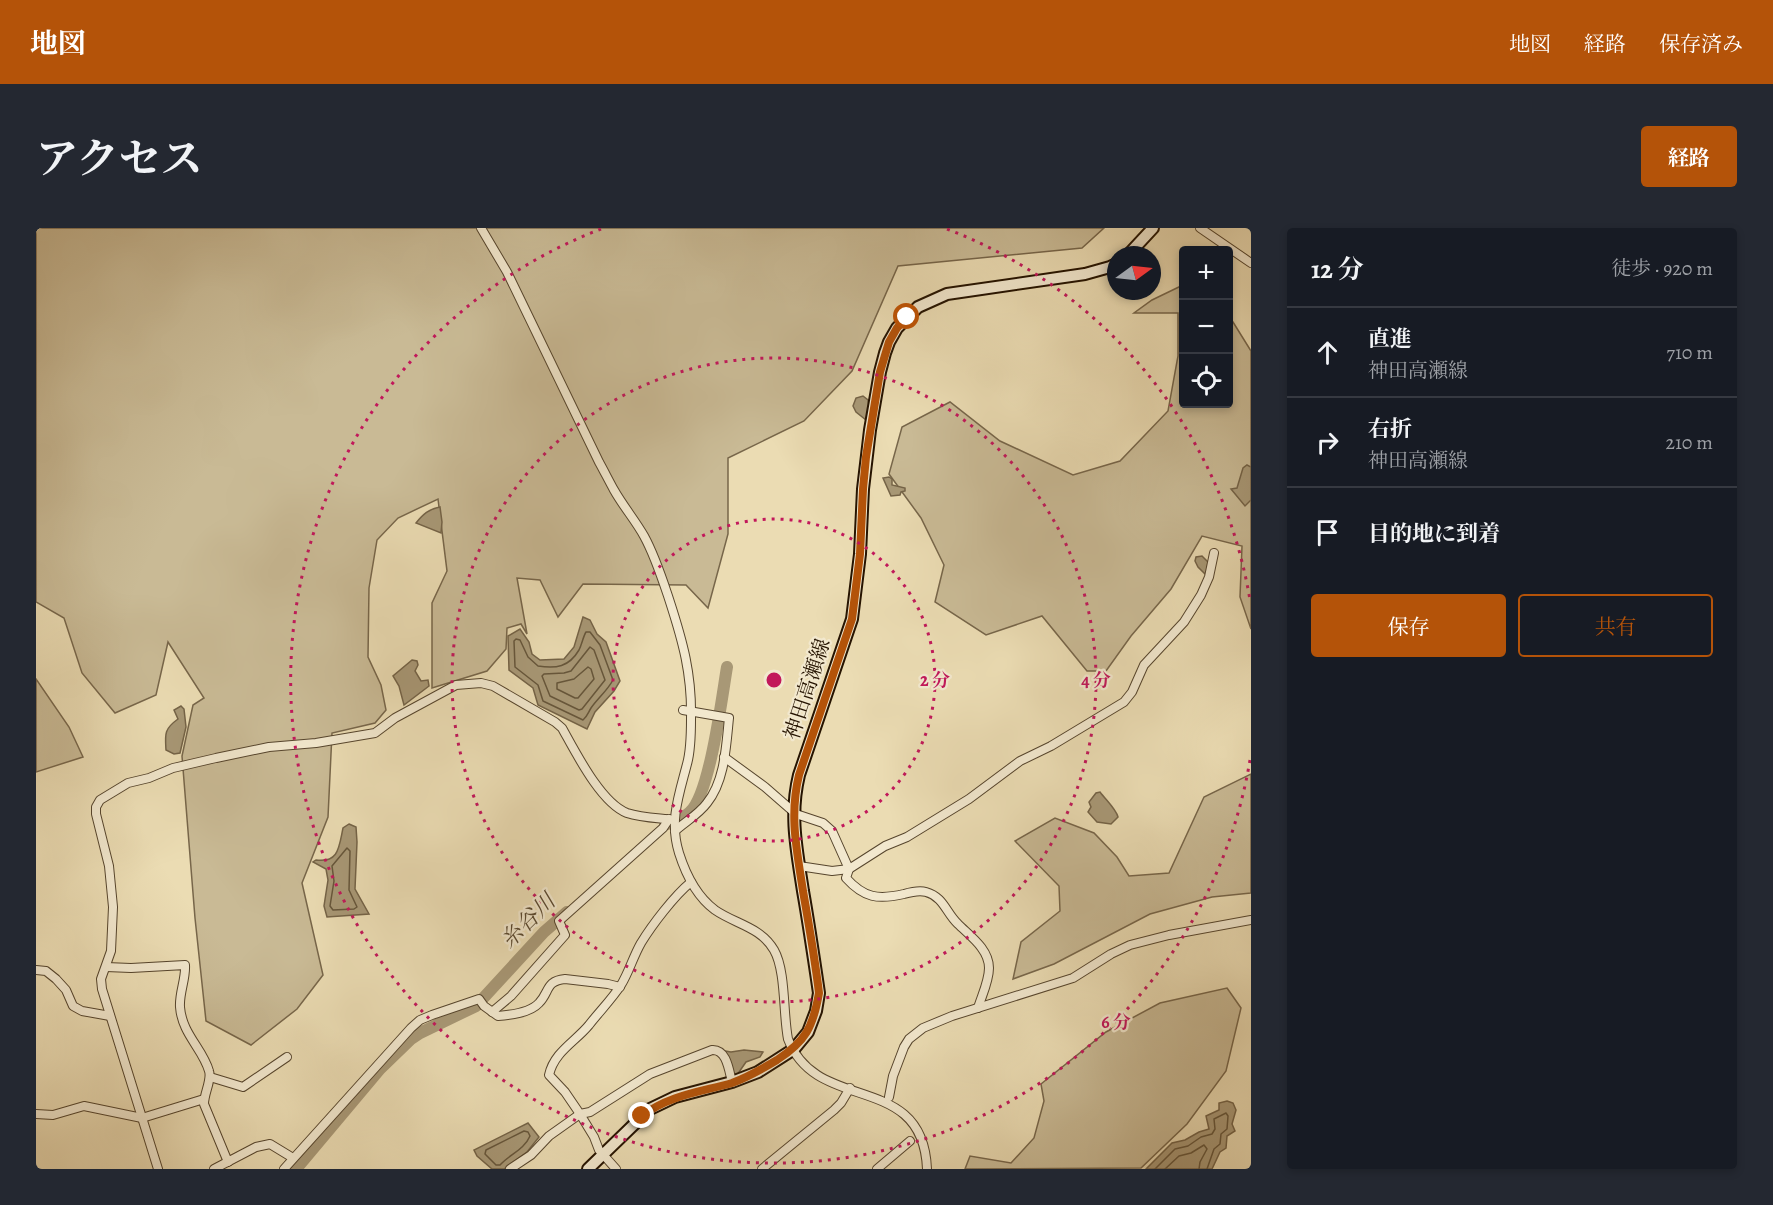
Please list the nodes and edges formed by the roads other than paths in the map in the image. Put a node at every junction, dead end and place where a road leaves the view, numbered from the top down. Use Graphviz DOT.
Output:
graph roads {
  1 [pos="481,228"];
  2 [pos="1154,228"];
  3 [pos="1200,228"];
  4 [pos="1138,246"];
  5 [pos="1251,263"];
  6 [pos="1107,268"];
  7 [pos="1214,554"];
  8 [pos="687,710"];
  9 [pos="724,756"];
  10 [pos="793,813"];
  11 [pos="671,819"];
  12 [pos="675,831"];
  13 [pos="799,866"];
  14 [pos="849,869"];
  15 [pos="691,882"];
  16 [pos="1251,920"];
  17 [pos="106,966"];
  18 [pos="36,970"];
  19 [pos="620,987"];
  20 [pos="485,1006"];
  21 [pos="978,1008"];
  22 [pos="111,1016"];
  23 [pos="794,1049"];
  24 [pos="287,1057"];
  25 [pos="210,1077"];
  26 [pos="732,1082"];
  27 [pos="850,1088"];
  28 [pos="889,1097"];
  29 [pos="204,1099"];
  30 [pos="36,1114"];
  31 [pos="580,1114"];
  32 [pos="142,1118"];
  33 [pos="910,1141"];
  34 [pos="602,1154"];
  35 [pos="293,1158"];
  36 [pos="228,1162"];
  37 [pos="158,1169"];
  38 [pos="214,1169"];
  39 [pos="284,1169"];
  40 [pos="510,1169"];
  41 [pos="588,1169"];
  42 [pos="615,1169"];
  43 [pos="762,1169"];
  44 [pos="877,1169"];
  45 [pos="927,1169"];
  1 -- 8 [label="street"];
  2 -- 4 [label="main road"];
  3 -- 5 [label="street"];
  6 -- 10 [label="main road, 神田高瀬線"];
  7 -- 14 [label="street"];
  8 -- 9 [label="street"];
  8 -- 11 [label="street"];
  9 -- 10 [label="street"];
  9 -- 12 [label="street"];
  10 -- 13 [label="main road, 神田高瀬線"];
  10 -- 14 [label="street"];
  11 -- 12 [label="street"];
  11 -- 17 [label="street"];
  11 -- 20 [label="street"];
  12 -- 15 [label="street"];
  13 -- 14 [label="street"];
  13 -- 23 [label="main road, 神田高瀬線"];
  14 -- 21 [label="street"];
  15 -- 19 [label="street"];
  15 -- 23 [label="street"];
  16 -- 21 [label="street"];
  17 -- 22 [label="street"];
  17 -- 25 [label="street"];
  18 -- 22 [label="street"];
  19 -- 20 [label="street"];
  19 -- 31 [label="street"];
  20 -- 35 [label="street"];
  21 -- 28 [label="street"];
  22 -- 32 [label="street"];
  23 -- 26 [label="main road, 神田高瀬線"];
  23 -- 27 [label="street"];
  24 -- 25 [label="street"];
  25 -- 29 [label="street"];
  26 -- 31 [label="street"];
  26 -- 34 [label="main road, 神田高瀬線"];
  27 -- 43 [label="street"];
  27 -- 45 [label="street"];
  29 -- 32 [label="street"];
  29 -- 36 [label="street"];
  30 -- 32 [label="street"];
  31 -- 34 [label="street"];
  31 -- 40 [label="street"];
  32 -- 37 [label="street"];
  33 -- 44 [label="street"];
  34 -- 41 [label="main road, 神田高瀬線"];
  34 -- 42 [label="street"];
  35 -- 36 [label="street"];
  35 -- 39 [label="street"];
  36 -- 38 [label="street"];
}
